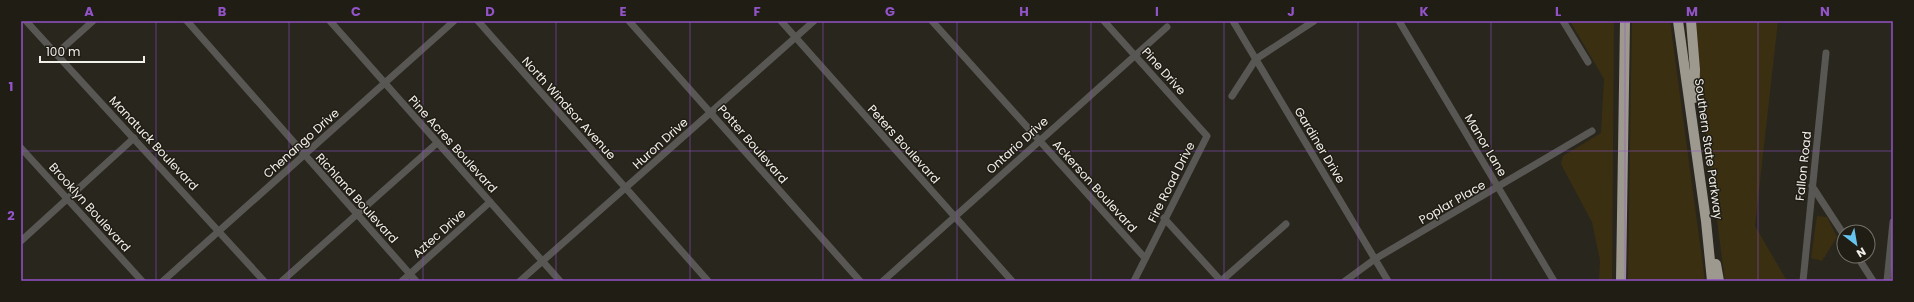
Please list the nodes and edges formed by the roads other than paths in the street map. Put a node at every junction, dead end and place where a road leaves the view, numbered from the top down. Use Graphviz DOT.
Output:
graph roads {
  1 [pos="26,21"];
  2 [pos="93,21"];
  3 [pos="186,21"];
  4 [pos="330,21"];
  5 [pos="454,21"];
  6 [pos="478,21"];
  7 [pos="629,21"];
  8 [pos="781,21"];
  9 [pos="814,21"];
  10 [pos="932,21"];
  11 [pos="1104,21"];
  12 [pos="1233,21"];
  13 [pos="1314,21"];
  14 [pos="1399,21"];
  15 [pos="1563,21"];
  16 [pos="1620,21"];
  17 [pos="1625,21"];
  18 [pos="1678,21"];
  19 [pos="1691,21"];
  20 [pos="1167,27"];
  21 [pos="796,38"];
  22 [pos="1624,51"];
  23 [pos="1826,53"];
  24 [pos="56,54"];
  25 [pos="1135,55"];
  26 [pos="1256,59"];
  27 [pos="1588,62"];
  28 [pos="384,83"];
  29 [pos="1232,96"];
  30 [pos="711,113"];
  31 [pos="1592,131"];
  32 [pos="1694,134"];
  33 [pos="1207,136"];
  34 [pos="134,138"];
  35 [pos="1040,140"];
  36 [pos="437,143"];
  37 [pos="21,148"];
  38 [pos="304,154"];
  39 [pos="1812,186"];
  40 [pos="1499,187"];
  41 [pos="626,188"];
  42 [pos="68,199"];
  43 [pos="490,202"];
  44 [pos="358,214"];
  45 [pos="955,217"];
  46 [pos="1164,218"];
  47 [pos="1706,221"];
  48 [pos="1893,222"];
  49 [pos="1286,224"];
  50 [pos="1837,224"];
  51 [pos="219,231"];
  52 [pos="21,241"];
  53 [pos="1144,258"];
  54 [pos="1375,259"];
  55 [pos="542,261"];
  56 [pos="1862,264"];
  57 [pos="410,274"];
  58 [pos="1622,278"];
  59 [pos="142,281"];
  60 [pos="163,281"];
  61 [pos="264,281"];
  62 [pos="282,281"];
  63 [pos="402,281"];
  64 [pos="416,281"];
  65 [pos="520,281"];
  66 [pos="560,281"];
  67 [pos="708,281"];
  68 [pos="860,281"];
  69 [pos="883,281"];
  70 [pos="1012,281"];
  71 [pos="1134,281"];
  72 [pos="1221,281"];
  73 [pos="1345,281"];
  74 [pos="1388,281"];
  75 [pos="1554,281"];
  76 [pos="1712,281"];
  77 [pos="1719,281"];
  78 [pos="1803,281"];
  79 [pos="1873,281"];
  80 [pos="1887,281"];
  1 -- 24 [label="street, Manatuck Boulevard"];
  2 -- 24 [label="street"];
  3 -- 38 [label="street, Richland Boulevard"];
  4 -- 28 [label="street, Pine Acres Boulevard"];
  5 -- 28 [label="street, Chenango Drive"];
  6 -- 41 [label="street, North Windsor Avenue"];
  7 -- 30 [label="street, Potter Boulevard"];
  8 -- 21 [label="street, Peters Boulevard"];
  9 -- 21 [label="street, Huron Drive"];
  10 -- 35 [label="street, Ackerson Boulevard"];
  11 -- 25 [label="street, Pine Drive"];
  12 -- 26 [label="street, Gardiner Drive"];
  13 -- 26 [label="street"];
  14 -- 40 [label="street, Manor Lane"];
  15 -- 27 [label="street"];
  16 -- 22 [label="highway"];
  17 -- 22 [label="highway"];
  18 -- 32 [label="highway, Southern State Parkway"];
  19 -- 32 [label="highway"];
  20 -- 25 [label="street, Ontario Drive"];
  21 -- 30 [label="street, Huron Drive"];
  21 -- 45 [label="street, Peters Boulevard"];
  22 -- 58 [label="highway"];
  23 -- 39 [label="street, Fallon Road"];
  24 -- 34 [label="street, Manatuck Boulevard"];
  25 -- 33 [label="street, Pine Drive"];
  25 -- 35 [label="street, Ontario Drive"];
  26 -- 29 [label="street"];
  26 -- 54 [label="street, Gardiner Drive"];
  28 -- 36 [label="street, Pine Acres Boulevard"];
  28 -- 38 [label="street, Chenango Drive"];
  30 -- 41 [label="street, Huron Drive"];
  30 -- 68 [label="street, Potter Boulevard"];
  31 -- 40 [label="street, Poplar Place"];
  32 -- 47 [label="highway, Southern State Parkway"];
  33 -- 46 [label="street, Fire Road Drive"];
  34 -- 42 [label="street"];
  34 -- 51 [label="street, Manatuck Boulevard"];
  35 -- 45 [label="street, Ontario Drive"];
  35 -- 53 [label="street, Ackerson Boulevard"];
  36 -- 43 [label="street, Pine Acres Boulevard"];
  36 -- 44 [label="street"];
  37 -- 42 [label="street, Brooklyn Boulevard"];
  38 -- 44 [label="street, Richland Boulevard"];
  38 -- 51 [label="street, Chenango Drive"];
  39 -- 50 [label="street"];
  39 -- 78 [label="street, Fallon Road"];
  40 -- 54 [label="street, Poplar Place"];
  40 -- 75 [label="street, Manor Lane"];
  41 -- 55 [label="street, Huron Drive"];
  41 -- 67 [label="street, North Windsor Avenue"];
  42 -- 52 [label="street"];
  42 -- 59 [label="street, Brooklyn Boulevard"];
  43 -- 55 [label="street, Pine Acres Boulevard"];
  43 -- 57 [label="street, Aztec Drive"];
  44 -- 57 [label="street, Richland Boulevard"];
  44 -- 62 [label="street"];
  45 -- 69 [label="street, Ontario Drive"];
  45 -- 70 [label="street, Peters Boulevard"];
  46 -- 53 [label="street, Fire Road Drive"];
  46 -- 72 [label="street"];
  47 -- 76 [label="highway, Southern State Parkway"];
  47 -- 77 [label="highway"];
  48 -- 80 [label="street"];
  49 -- 72 [label="street"];
  51 -- 60 [label="street, Chenango Drive"];
  51 -- 61 [label="street, Manatuck Boulevard"];
  53 -- 71 [label="street, Fire Road Drive"];
  54 -- 73 [label="street, Poplar Place"];
  54 -- 74 [label="street, Gardiner Drive"];
  55 -- 65 [label="street, Huron Drive"];
  55 -- 66 [label="street, Pine Acres Boulevard"];
  56 -- 79 [label="street"];
  57 -- 63 [label="street, Aztec Drive"];
  57 -- 64 [label="street, Richland Boulevard"];
}
